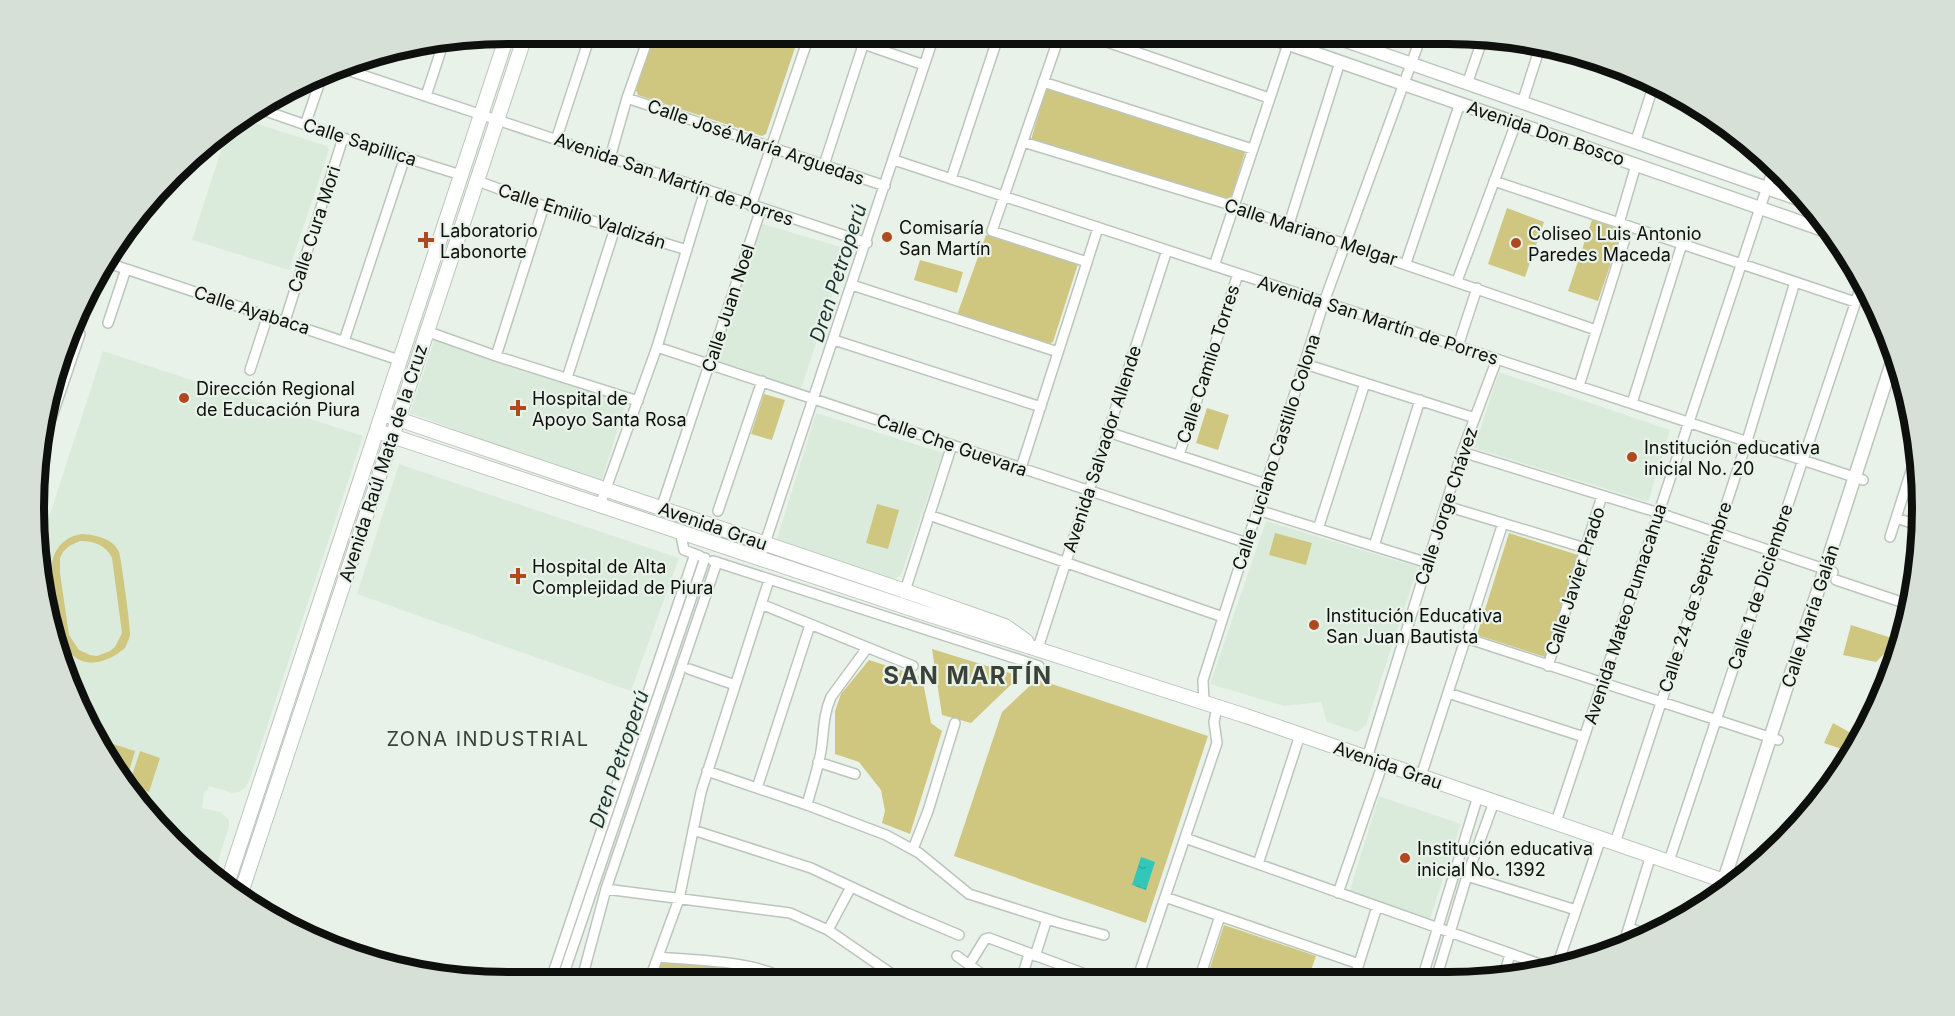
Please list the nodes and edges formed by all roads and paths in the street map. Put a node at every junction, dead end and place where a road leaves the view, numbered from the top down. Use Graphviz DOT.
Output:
graph roads {
  1 [pos="504,44"];
  2 [pos="522,44"];
  3 [pos="587,44"];
  4 [pos="646,44"];
  5 [pos="806,44"];
  6 [pos="863,44"];
  7 [pos="931,44"];
  8 [pos="995,44"];
  9 [pos="1056,44"];
  10 [pos="1113,44"];
  11 [pos="1288,44"];
  12 [pos="1354,44"];
  13 [pos="1419,44"];
  14 [pos="1481,44"];
  15 [pos="443,48"];
  16 [pos="1538,52"];
  17 [pos="1340,62"];
  18 [pos="924,65"];
  19 [pos="1412,65"];
  20 [pos="351,71"];
  21 [pos="1043,82"];
  22 [pos="319,84"];
  23 [pos="1404,84"];
  24 [pos="1467,84"];
  25 [pos="1652,91"];
  26 [pos="426,96"];
  27 [pos="627,98"];
  28 [pos="1269,98"];
  29 [pos="1522,103"];
  30 [pos="1460,104"];
  31 [pos="267,111"];
  32 [pos="481,115"];
  33 [pos="498,120"];
  34 [pos="1516,123"];
  35 [pos="305,125"];
  36 [pos="343,138"];
  37 [pos="556,140"];
  38 [pos="1023,142"];
  39 [pos="1635,142"];
  40 [pos="772,146"];
  41 [pos="1252,149"];
  42 [pos="405,158"];
  43 [pos="610,158"];
  44 [pos="894,160"];
  45 [pos="824,165"];
  46 [pos="1636,165"];
  47 [pos="461,175"];
  48 [pos="1770,176"];
  49 [pos="951,179"];
  50 [pos="1494,181"];
  51 [pos="478,182"];
  52 [pos="885,186"];
  53 [pos="1766,188"];
  54 [pos="705,190"];
  55 [pos="1004,197"];
  56 [pos="1791,197"];
  57 [pos="544,206"];
  58 [pos="1234,206"];
  59 [pos="756,207"];
  60 [pos="1759,208"];
  61 [pos="1618,223"];
  62 [pos="1289,224"];
  63 [pos="1629,226"];
  64 [pos="615,228"];
  65 [pos="1098,228"];
  66 [pos="1818,228"];
  67 [pos="867,243"];
  68 [pos="1346,244"];
  69 [pos="1682,244"];
  70 [pos="687,250"];
  71 [pos="1167,250"];
  72 [pos="1087,262"];
  73 [pos="1406,263"];
  74 [pos="113,264"];
  75 [pos="1741,264"];
  76 [pos="1214,266"];
  77 [pos="126,268"];
  78 [pos="1238,274"];
  79 [pos="1457,281"];
  80 [pos="1795,282"];
  81 [pos="852,285"];
  82 [pos="1477,288"];
  83 [pos="1858,293"];
  84 [pos="1324,302"];
  85 [pos="1855,302"];
  86 [pos="268,315"];
  87 [pos="285,321"];
  88 [pos="108,323"];
  89 [pos="1596,330"];
  90 [pos="426,331"];
  91 [pos="80,334"];
  92 [pos="834,340"];
  93 [pos="344,341"];
  94 [pos="1458,346"];
  95 [pos="657,347"];
  96 [pos="1058,352"];
  97 [pos="496,356"];
  98 [pos="1497,359"];
  99 [pos="399,360"];
  100 [pos="710,364"];
  101 [pos="1305,364"];
  102 [pos="250,370"];
  103 [pos="1891,371"];
  104 [pos="567,378"];
  105 [pos="762,381"];
  106 [pos="1894,381"];
  107 [pos="1365,383"];
  108 [pos="1579,386"];
  109 [pos="814,398"];
  110 [pos="1420,400"];
  111 [pos="638,401"];
  112 [pos="1632,403"];
  113 [pos="1041,407"];
  114 [pos="382,413"];
  115 [pos="52,415"];
  116 [pos="398,418"];
  117 [pos="1475,418"];
  118 [pos="1689,422"];
  119 [pos="377,431"];
  120 [pos="1108,432"];
  121 [pos="392,435"];
  122 [pos="1746,441"];
  123 [pos="952,445"];
  124 [pos="1462,452"];
  125 [pos="1179,455"];
  126 [pos="1803,459"];
  127 [pos="1021,468"];
  128 [pos="1910,472"];
  129 [pos="1909,477"];
  130 [pos="1859,479"];
  131 [pos="1266,484"];
  132 [pos="606,489"];
  133 [pos="1089,491"];
  134 [pos="1602,496"];
  135 [pos="600,505"];
  136 [pos="1446,506"];
  137 [pos="661,508"];
  138 [pos="1258,510"];
  139 [pos="718,511"];
  140 [pos="1659,513"];
  141 [pos="929,515"];
  142 [pos="1896,518"];
  143 [pos="1912,523"];
  144 [pos="1503,524"];
  145 [pos="1318,529"];
  146 [pos="680,531"];
  147 [pos="1716,534"];
  148 [pos="1890,537"];
  149 [pos="765,543"];
  150 [pos="1247,543"];
  151 [pos="1374,546"];
  152 [pos="1585,549"];
  153 [pos="1772,551"];
  154 [pos="695,554"];
  155 [pos="705,558"];
  156 [pos="760,558"];
  157 [pos="717,562"];
  158 [pos="1065,562"];
  159 [pos="1428,563"];
  160 [pos="1831,574"];
  161 [pos="769,580"];
  162 [pos="905,591"];
  163 [pos="1902,602"];
  164 [pos="761,604"];
  165 [pos="900,605"];
  166 [pos="1223,617"];
  167 [pos="810,625"];
  168 [pos="1466,639"];
  169 [pos="867,648"];
  170 [pos="1038,648"];
  171 [pos="913,666"];
  172 [pos="1039,666"];
  173 [pos="1548,666"];
  174 [pos="689,669"];
  175 [pos="1602,683"];
  176 [pos="735,685"];
  177 [pos="1448,693"];
  178 [pos="1661,702"];
  179 [pos="1210,705"];
  180 [pos="1716,720"];
  181 [pos="955,723"];
  182 [pos="1300,735"];
  183 [pos="1584,737"];
  184 [pos="1774,739"];
  185 [pos="1367,758"];
  186 [pos="818,762"];
  187 [pos="1383,763"];
  188 [pos="707,771"];
  189 [pos="855,774"];
  190 [pos="1421,776"];
  191 [pos="757,788"];
  192 [pos="1478,796"];
  193 [pos="1494,802"];
  194 [pos="807,804"];
  195 [pos="1556,822"];
  196 [pos="693,830"];
  197 [pos="1185,838"];
  198 [pos="1601,838"];
  199 [pos="1615,843"];
  200 [pos="913,849"];
  201 [pos="1651,855"];
  202 [pos="1668,861"];
  203 [pos="1258,864"];
  204 [pos="1734,874"];
  205 [pos="1467,876"];
  206 [pos="229,880"];
  207 [pos="1725,881"];
  208 [pos="851,887"];
  209 [pos="242,889"];
  210 [pos="606,889"];
  211 [pos="1338,893"];
  212 [pos="1165,897"];
  213 [pos="679,899"];
  214 [pos="1377,907"];
  215 [pos="1576,910"];
  216 [pos="1220,916"];
  217 [pos="1047,919"];
  218 [pos="1438,928"];
  219 [pos="1629,928"];
  220 [pos="828,930"];
  221 [pos="1450,931"];
  222 [pos="1638,931"];
  223 [pos="959,935"];
  224 [pos="1104,935"];
  225 [pos="1627,936"];
  226 [pos="1510,954"];
  227 [pos="1032,955"];
  228 [pos="957,956"];
  229 [pos="659,957"];
  230 [pos="1559,959"];
  231 [pos="1359,964"];
  232 [pos="1539,964"];
  233 [pos="969,965"];
  234 [pos="1506,969"];
  235 [pos="553,972"];
  236 [pos="565,972"];
  237 [pos="586,972"];
  238 [pos="653,972"];
  239 [pos="775,972"];
  240 [pos="889,972"];
  241 [pos="978,972"];
  242 [pos="1025,972"];
  243 [pos="1079,972"];
  244 [pos="1140,972"];
  245 [pos="1202,972"];
  246 [pos="1356,972"];
  247 [pos="1424,972"];
  248 [pos="1438,972"];
  1 -- 32 [label="main road, Avenida Raúl Mata de la Cruz"];
  2 -- 33 [label="main road, Avenida Raúl Mata de la Cruz"];
  3 -- 37 [label="street"];
  4 -- 27 [label="street"];
  5 -- 40 [label="street, Calle Juan Noel"];
  6 -- 18 [label="street"];
  6 -- 45 [label="street"];
  7 -- 18 [label="street"];
  8 -- 49 [label="street"];
  9 -- 21 [label="street"];
  10 -- 28 [label="street"];
  11 -- 17 [label="street, Avenida Don Bosco"];
  11 -- 28 [label="street"];
  12 -- 19 [label="street, Avenida Don Bosco"];
  13 -- 19 [label="street, Calle Luciano Castillo Colona"];
  14 -- 24 [label="street"];
  15 -- 26 [label="street"];
  16 -- 29 [label="street"];
  17 -- 23 [label="street, Avenida Don Bosco"];
  17 -- 62 [label="street"];
  18 -- 44 [label="street"];
  19 -- 23 [label="street, Calle Luciano Castillo Colona"];
  19 -- 24 [label="street, Avenida Don Bosco"];
  20 -- 26 [label="street, Avenida San Martín de Porres"];
  21 -- 38 [label="street"];
  21 -- 41 [label="street"];
  22 -- 35 [label="street"];
  23 -- 30 [label="street, Avenida Don Bosco"];
  23 -- 68 [label="street, Calle Luciano Castillo Colona"];
  24 -- 29 [label="street, Avenida Don Bosco"];
  25 -- 39 [label="street"];
  26 -- 32 [label="street, Avenida San Martín de Porres"];
  27 -- 40 [label="street, Calle José María Arguedas"];
  27 -- 43 [label="street"];
  28 -- 41 [label="street"];
  29 -- 39 [label="street, Avenida Don Bosco"];
  30 -- 34 [label="street, Avenida Don Bosco"];
  30 -- 73 [label="street"];
  31 -- 35 [label="street, Calle Sapillica"];
  32 -- 33 [label="street, Avenida San Martín de Porres"];
  32 -- 47 [label="main road, Avenida Raúl Mata de la Cruz"];
  33 -- 37 [label="street, Avenida San Martín de Porres"];
  33 -- 51 [label="main road, Avenida Raúl Mata de la Cruz"];
  34 -- 46 [label="street, Avenida Don Bosco"];
  34 -- 50 [label="street"];
  35 -- 36 [label="street, Calle Sapillica"];
  36 -- 42 [label="street, Calle Sapillica"];
  36 -- 87 [label="street, Calle Cura Mori"];
  37 -- 43 [label="street, Avenida San Martín de Porres"];
  38 -- 55 [label="street"];
  38 -- 58 [label="street, Calle Mariano Melgar"];
  39 -- 53 [label="street, Avenida Don Bosco"];
  40 -- 45 [label="street, Calle José María Arguedas"];
  40 -- 59 [label="street, Calle Juan Noel"];
  41 -- 58 [label="street"];
  42 -- 47 [label="street, Calle Sapillica"];
  42 -- 93 [label="street"];
  43 -- 54 [label="street, Avenida San Martín de Porres"];
  44 -- 49 [label="street, Avenida San Martín de Porres"];
  44 -- 52 [label="street"];
  45 -- 52 [label="street, Calle José María Arguedas"];
  46 -- 60 [label="street, Avenida Don Bosco"];
  46 -- 61 [label="street"];
  47 -- 99 [label="main road, Avenida Raúl Mata de la Cruz"];
  48 -- 53 [label="street, Avenida Mateo Pumacahua"];
  49 -- 55 [label="street, Avenida San Martín de Porres"];
  50 -- 61 [label="street"];
  50 -- 79 [label="street"];
  51 -- 57 [label="street, Calle Emilio Valdizán"];
  51 -- 90 [label="main road, Avenida Raúl Mata de la Cruz"];
  52 -- 67 [label="street"];
  53 -- 56 [label="street, Avenida Don Bosco"];
  53 -- 60 [label="street, Avenida Mateo Pumacahua"];
  54 -- 59 [label="street, Avenida San Martín de Porres"];
  54 -- 70 [label="street"];
  55 -- 65 [label="street, Avenida San Martín de Porres"];
  55 -- 72 [label="street"];
  57 -- 64 [label="street, Calle Emilio Valdizán"];
  57 -- 97 [label="street"];
  58 -- 62 [label="street, Calle Mariano Melgar"];
  58 -- 76 [label="street"];
  59 -- 67 [label="street, Avenida San Martín de Porres"];
  59 -- 100 [label="street, Calle Juan Noel"];
  60 -- 66 [label="street, Avenida Don Bosco"];
  60 -- 75 [label="street, Avenida Mateo Pumacahua"];
  61 -- 63 [label="street"];
  62 -- 68 [label="street, Calle Mariano Melgar"];
  63 -- 69 [label="street"];
  63 -- 89 [label="street"];
  64 -- 70 [label="street, Calle Emilio Valdizán"];
  64 -- 104 [label="street"];
  65 -- 71 [label="street, Avenida San Martín de Porres"];
  65 -- 72 [label="street"];
  67 -- 81 [label="street"];
  68 -- 73 [label="street, Calle Mariano Melgar"];
  68 -- 84 [label="street, Calle Luciano Castillo Colona"];
  69 -- 75 [label="street"];
  69 -- 112 [label="street"];
  70 -- 95 [label="street"];
  71 -- 76 [label="street, Avenida San Martín de Porres"];
  71 -- 120 [label="street, Avenida Salvador Allende"];
  72 -- 96 [label="street"];
  73 -- 79 [label="street, Calle Mariano Melgar"];
  74 -- 77 [label="street, Calle Ayabaca"];
  75 -- 80 [label="street"];
  75 -- 118 [label="street, Avenida Mateo Pumacahua"];
  76 -- 78 [label="street, Avenida San Martín de Porres"];
  77 -- 86 [label="street, Calle Ayabaca"];
  77 -- 88 [label="street"];
  78 -- 84 [label="street, Avenida San Martín de Porres"];
  78 -- 125 [label="street, Calle Camilo Torres"];
  79 -- 82 [label="street, Calle Mariano Melgar"];
  80 -- 85 [label="street"];
  80 -- 122 [label="street, Calle 24 de Septiembre"];
  81 -- 92 [label="street"];
  81 -- 96 [label="street"];
  82 -- 89 [label="street, Calle Mariano Melgar"];
  82 -- 94 [label="street"];
  83 -- 85 [label="street, Calle 1 de Diciembre"];
  84 -- 94 [label="street, Avenida San Martín de Porres"];
  84 -- 101 [label="street, Calle Luciano Castillo Colona"];
  85 -- 126 [label="street, Calle 1 de Diciembre"];
  86 -- 87 [label="street, Calle Ayabaca"];
  86 -- 102 [label="street"];
  87 -- 93 [label="street, Calle Ayabaca"];
  89 -- 108 [label="street"];
  90 -- 97 [label="street"];
  90 -- 116 [label="main road, Avenida Raúl Mata de la Cruz"];
  91 -- 115 [label="street"];
  92 -- 109 [label="street"];
  92 -- 113 [label="street"];
  93 -- 99 [label="street, Calle Ayabaca"];
  94 -- 98 [label="street, Avenida San Martín de Porres"];
  95 -- 100 [label="street, Calle Che Guevara"];
  95 -- 111 [label="street"];
  96 -- 113 [label="street"];
  97 -- 104 [label="street"];
  98 -- 108 [label="street, Avenida San Martín de Porres"];
  98 -- 117 [label="street, Calle Jorge Chávez"];
  99 -- 114 [label="main road, Avenida Raúl Mata de la Cruz"];
  100 -- 105 [label="street, Calle Che Guevara"];
  100 -- 137 [label="street, Calle Juan Noel"];
  101 -- 107 [label="street"];
  101 -- 131 [label="street, Calle Luciano Castillo Colona"];
  103 -- 130 [label="street, Calle María Galán"];
  104 -- 111 [label="street"];
  105 -- 109 [label="street, Calle Che Guevara"];
  105 -- 139 [label="street"];
  106 -- 130 [label="street, Calle María Galán"];
  107 -- 110 [label="street"];
  107 -- 145 [label="street"];
  108 -- 112 [label="street, Avenida San Martín de Porres"];
  109 -- 123 [label="street, Calle Che Guevara"];
  109 -- 149 [label="street"];
  110 -- 117 [label="street"];
  110 -- 151 [label="street"];
  111 -- 132 [label="street"];
  112 -- 118 [label="street, Avenida San Martín de Porres"];
  113 -- 127 [label="street"];
  114 -- 116 [label="main road, Avenida Grau"];
  114 -- 119 [label="main road, Avenida Raúl Mata de la Cruz"];
  116 -- 121 [label="main road, Avenida Raúl Mata de la Cruz"];
  116 -- 132 [label="main road, Avenida Grau"];
  117 -- 124 [label="street, Calle Jorge Chávez"];
  118 -- 122 [label="street, Avenida San Martín de Porres"];
  118 -- 140 [label="street, Avenida Mateo Pumacahua"];
  119 -- 121 [label="main road, Avenida Grau"];
  119 -- 206 [label="main road, Avenida Raúl Mata de la Cruz"];
  120 -- 125 [label="street"];
  120 -- 133 [label="street, Avenida Salvador Allende"];
  121 -- 135 [label="main road, Avenida Grau"];
  121 -- 209 [label="main road, Avenida Raúl Mata de la Cruz"];
  122 -- 126 [label="street, Avenida San Martín de Porres"];
  122 -- 147 [label="street, Calle 24 de Septiembre"];
  123 -- 127 [label="street, Calle Che Guevara"];
  123 -- 141 [label="street"];
  124 -- 134 [label="street"];
  124 -- 136 [label="street, Calle Jorge Chávez"];
  125 -- 131 [label="street"];
  126 -- 130 [label="street, Avenida San Martín de Porres"];
  126 -- 153 [label="street, Calle 1 de Diciembre"];
  127 -- 133 [label="street, Calle Che Guevara"];
  128 -- 129 [label="street"];
  129 -- 142 [label="street"];
  130 -- 160 [label="street, Calle María Galán"];
  131 -- 138 [label="street, Calle Luciano Castillo Colona"];
  132 -- 135 [label="street"];
  132 -- 137 [label="main road, Avenida Grau"];
  133 -- 150 [label="street, Calle Che Guevara"];
  133 -- 158 [label="street, Avenida Salvador Allende"];
  134 -- 140 [label="street"];
  134 -- 152 [label="street, Calle Javier Prado"];
  135 -- 146 [label="main road, Avenida Grau"];
  136 -- 144 [label="street"];
  136 -- 159 [label="street, Calle Jorge Chávez"];
  137 -- 149 [label="main road, Avenida Grau"];
  138 -- 145 [label="street"];
  138 -- 150 [label="street, Calle Luciano Castillo Colona"];
  140 -- 147 [label="street"];
  140 -- 175 [label="street, Avenida Mateo Pumacahua"];
  141 -- 158 [label="street"];
  141 -- 162 [label="street"];
  142 -- 143 [label="street"];
  142 -- 148 [label="street"];
  144 -- 152 [label="street"];
  144 -- 168 [label="street"];
  145 -- 151 [label="street"];
  146 -- 154 [label="street"];
  146 -- 156 [label="main road, Avenida Grau"];
  147 -- 153 [label="street"];
  147 -- 178 [label="street, Calle 24 de Septiembre"];
  149 -- 156 [label="street"];
  149 -- 162 [label="main road, Avenida Grau"];
  150 -- 166 [label="street, Calle Luciano Castillo Colona"];
  151 -- 159 [label="street"];
  152 -- 173 [label="street, Calle Javier Prado"];
  153 -- 160 [label="street"];
  153 -- 180 [label="street, Calle 1 de Diciembre"];
  154 -- 155 [label="street"];
  154 -- 235 [label="street"];
  155 -- 157 [label="street"];
  155 -- 236 [label="street"];
  156 -- 165 [label="main road, Avenida Grau"];
  157 -- 161 [label="street"];
  157 -- 210 [label="street"];
  158 -- 166 [label="street"];
  158 -- 170 [label="street, Avenida Salvador Allende"];
  159 -- 185 [label="street, Calle Jorge Chávez"];
  160 -- 163 [label="street"];
  160 -- 184 [label="street, Calle María Galán"];
  161 -- 164 [label="street"];
  161 -- 172 [label="street"];
  162 -- 165 [label="street"];
  162 -- 170 [label="main road, Avenida Grau"];
  164 -- 167 [label="street"];
  164 -- 176 [label="street"];
  165 -- 170 [label="main road, Avenida Grau"];
  166 -- 179 [label="street, Calle Luciano Castillo Colona"];
  167 -- 169 [label="street"];
  167 -- 191 [label="street"];
  168 -- 173 [label="street"];
  168 -- 177 [label="street"];
  169 -- 171 [label="street"];
  169 -- 186 [label="street"];
  170 -- 179 [label="main road, Avenida Grau"];
  173 -- 175 [label="street"];
  174 -- 176 [label="street"];
  175 -- 178 [label="street"];
  175 -- 183 [label="street, Avenida Mateo Pumacahua"];
  176 -- 188 [label="street"];
  177 -- 183 [label="street"];
  177 -- 190 [label="street"];
  178 -- 180 [label="street"];
  178 -- 199 [label="street, Calle 24 de Septiembre"];
  179 -- 182 [label="main road, Avenida Grau"];
  179 -- 197 [label="street, Calle Luciano Castillo Colona"];
  180 -- 184 [label="street"];
  180 -- 202 [label="street, Calle 1 de Diciembre"];
  181 -- 200 [label="street"];
  182 -- 185 [label="main road, Avenida Grau"];
  182 -- 203 [label="street"];
  183 -- 195 [label="street, Avenida Mateo Pumacahua"];
  184 -- 204 [label="street, Calle María Galán"];
  185 -- 187 [label="main road, Avenida Grau"];
  186 -- 189 [label="street"];
  186 -- 194 [label="street"];
  187 -- 190 [label="main road, Avenida Grau"];
  187 -- 211 [label="street"];
  188 -- 191 [label="street"];
  188 -- 196 [label="street"];
  190 -- 192 [label="main road, Avenida Grau"];
  191 -- 194 [label="street"];
  192 -- 193 [label="main road, Avenida Grau"];
  192 -- 218 [label="street"];
  193 -- 195 [label="main road, Avenida Grau"];
  193 -- 205 [label="street"];
  194 -- 200 [label="street"];
  195 -- 198 [label="main road, Avenida Grau"];
  196 -- 208 [label="street"];
  196 -- 213 [label="street"];
  197 -- 203 [label="street"];
  197 -- 212 [label="street, Calle Luciano Castillo Colona"];
  198 -- 199 [label="main road, Avenida Grau"];
  198 -- 215 [label="street"];
  199 -- 201 [label="main road, Avenida Grau"];
  200 -- 217 [label="street"];
  201 -- 202 [label="main road, Avenida Grau"];
  201 -- 219 [label="street"];
  202 -- 207 [label="main road, Avenida Grau"];
  203 -- 211 [label="street"];
  205 -- 215 [label="street"];
  205 -- 221 [label="street"];
  208 -- 220 [label="street"];
  208 -- 223 [label="street"];
  210 -- 213 [label="street"];
  210 -- 237 [label="street"];
  211 -- 214 [label="street"];
  212 -- 216 [label="street"];
  212 -- 244 [label="street, Calle Luciano Castillo Colona"];
  213 -- 220 [label="street"];
  213 -- 229 [label="street"];
  214 -- 218 [label="street"];
  214 -- 231 [label="street"];
  215 -- 230 [label="street"];
  216 -- 231 [label="street"];
  216 -- 245 [label="street"];
  217 -- 224 [label="street"];
  217 -- 227 [label="street"];
  218 -- 221 [label="street"];
  218 -- 247 [label="street"];
  219 -- 222 [label="street"];
  219 -- 225 [label="street"];
  220 -- 240 [label="street"];
  221 -- 226 [label="street"];
  221 -- 248 [label="street"];
  226 -- 232 [label="street"];
  226 -- 234 [label="street"];
  227 -- 233 [label="street"];
  227 -- 242 [label="street"];
  227 -- 243 [label="street"];
  228 -- 233 [label="street"];
  229 -- 238 [label="street"];
  229 -- 239 [label="street"];
  231 -- 246 [label="street"];
  233 -- 241 [label="street"];
}
